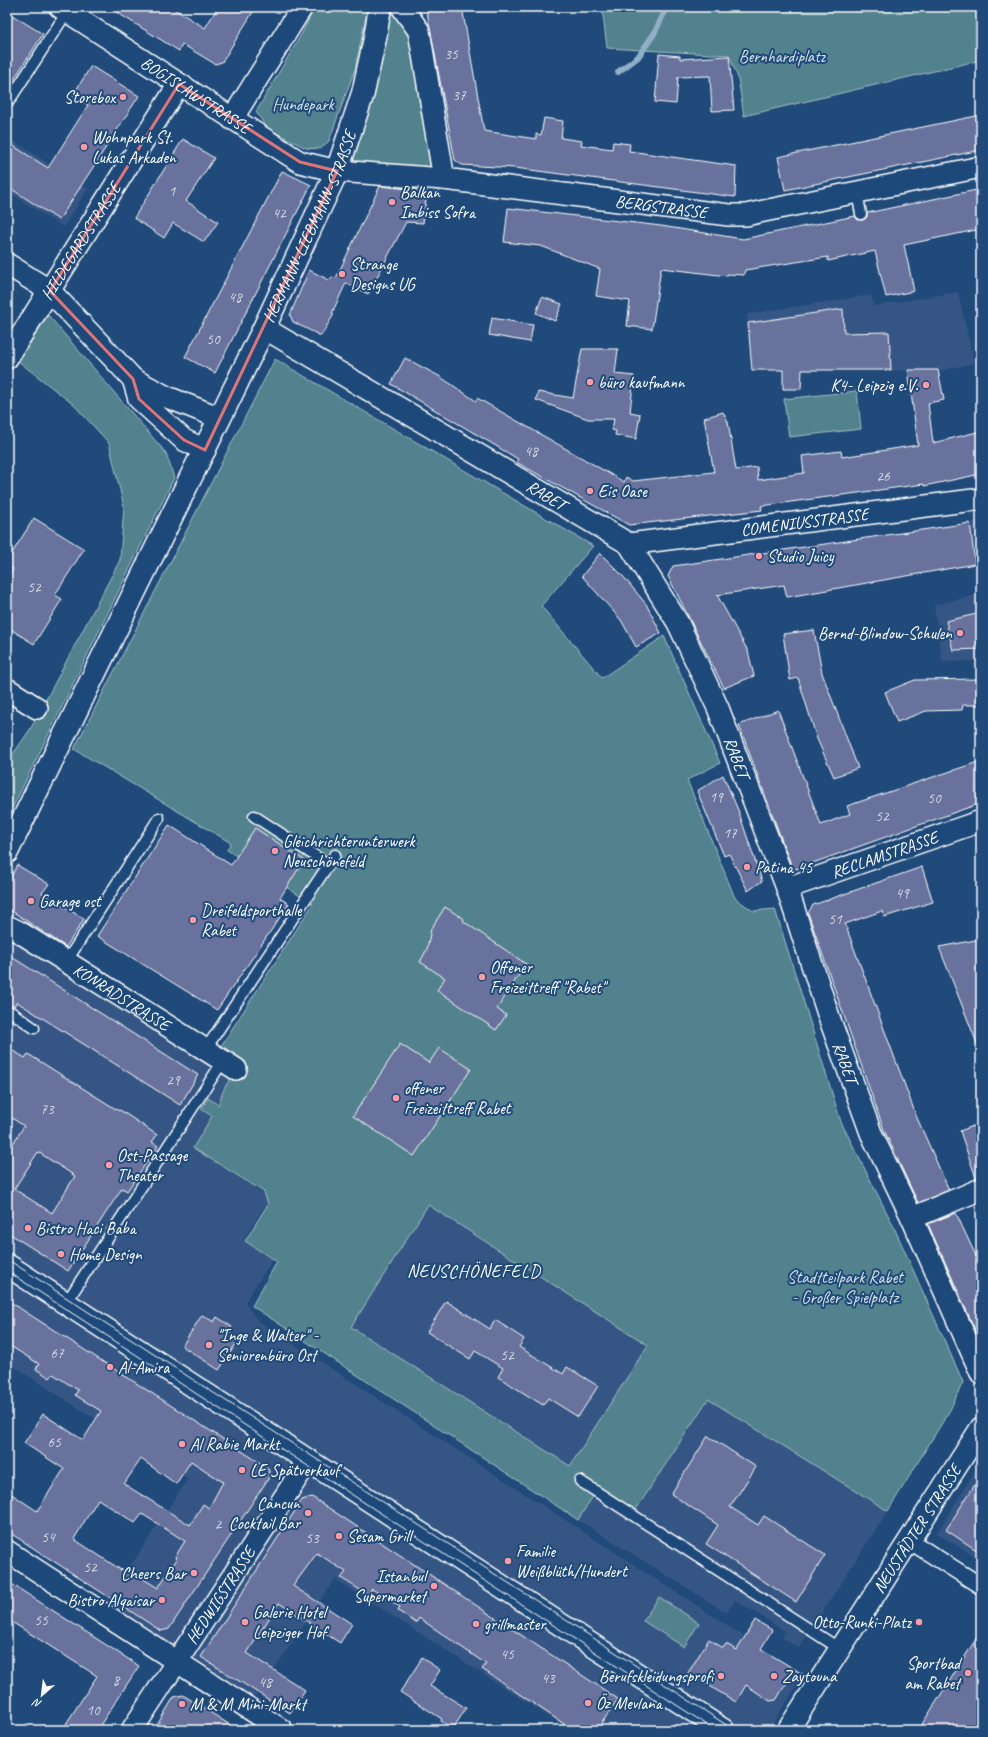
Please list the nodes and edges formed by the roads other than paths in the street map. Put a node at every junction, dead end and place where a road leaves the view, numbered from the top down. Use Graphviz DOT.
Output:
graph roads {
  1 [pos="302,7"];
  2 [pos="380,7"];
  3 [pos="402,7"];
  4 [pos="73,11"];
  5 [pos="179,84"];
  6 [pos="7,104"];
  7 [pos="232,119"];
  8 [pos="981,167"];
  9 [pos="337,171"];
  10 [pos="444,179"];
  11 [pos="857,192"];
  12 [pos="862,214"];
  13 [pos="7,264"];
  14 [pos="50,291"];
  15 [pos="264,328"];
  16 [pos="7,358"];
  17 [pos="133,379"];
  18 [pos="212,435"];
  19 [pos="981,499"];
  20 [pos="629,544"];
  21 [pos="7,689"];
  22 [pos="36,708"];
  23 [pos="254,816"];
  24 [pos="159,818"];
  25 [pos="981,821"];
  26 [pos="7,852"];
  27 [pos="335,855"];
  28 [pos="329,865"];
  29 [pos="787,888"];
  30 [pos="7,926"];
  31 [pos="66,962"];
  32 [pos="10,1012"];
  33 [pos="34,1028"];
  34 [pos="221,1060"];
  35 [pos="981,1189"];
  36 [pos="912,1218"];
  37 [pos="7,1265"];
  38 [pos="66,1303"];
  39 [pos="981,1373"];
  40 [pos="981,1428"];
  41 [pos="308,1461"];
  42 [pos="580,1481"];
  43 [pos="910,1541"];
  44 [pos="7,1551"];
  45 [pos="981,1586"];
  46 [pos="840,1649"];
  47 [pos="177,1661"];
  48 [pos="132,1730"];
  49 [pos="282,1730"];
  50 [pos="723,1730"];
  51 [pos="788,1730"];
  1 -- 7 [label="street"];
  2 -- 9 [label="street, HERMANN-LIEBMANN-STRASSE"];
  3 -- 10 [label="street"];
  4 -- 5 [label="street, BOGISLAWSTRASSE"];
  4 -- 6 [label="lane"];
  5 -- 7 [label="street, BOGISLAWSTRASSE"];
  5 -- 14 [label="street, HILDEGARDSTRASSE"];
  7 -- 9 [label="street, BOGISLAWSTRASSE"];
  8 -- 11 [label="street, BERGSTRASSE"];
  9 -- 10 [label="street, BERGSTRASSE"];
  9 -- 15 [label="street, HERMANN-LIEBMANN-STRASSE"];
  10 -- 11 [label="street, BERGSTRASSE"];
  11 -- 12 [label="lane"];
  13 -- 14 [label="street"];
  14 -- 16 [label="street, HILDEGARDSTRASSE"];
  14 -- 17 [label="street"];
  15 -- 18 [label="street, HERMANN-LIEBMANN-STRASSE"];
  15 -- 20 [label="street, RABET"];
  17 -- 18 [label="street"];
  17 -- 18 [label="street"];
  18 -- 26 [label="street, HERMANN-LIEBMANN-STRASSE"];
  19 -- 20 [label="street, COMENIUSSTRASSE"];
  20 -- 29 [label="street, RABET"];
  21 -- 22 [label="street"];
  23 -- 28 [label="lane"];
  24 -- 31 [label="lane"];
  25 -- 29 [label="street, RECLAMSTRASSE"];
  27 -- 28 [label="lane"];
  28 -- 34 [label="lane"];
  29 -- 36 [label="street, RABET"];
  30 -- 31 [label="street, KONRADSTRASSE"];
  31 -- 34 [label="street, KONRADSTRASSE"];
  32 -- 33 [label="lane"];
  34 -- 38 [label="lane"];
  35 -- 36 [label="street"];
  36 -- 39 [label="street, RABET"];
  37 -- 38 [label="street"];
  38 -- 41 [label="street"];
  40 -- 43 [label="street, NEUSTÄDTER STRASSE"];
  41 -- 47 [label="street, HEDWIGSTRASSE"];
  41 -- 50 [label="street"];
  42 -- 46 [label="lane"];
  43 -- 45 [label="street"];
  43 -- 46 [label="street, NEUSTÄDTER STRASSE"];
  44 -- 47 [label="street"];
  46 -- 51 [label="street, NEUSTÄDTER STRASSE"];
  47 -- 48 [label="street, HEDWIGSTRASSE"];
  47 -- 49 [label="street"];
}
